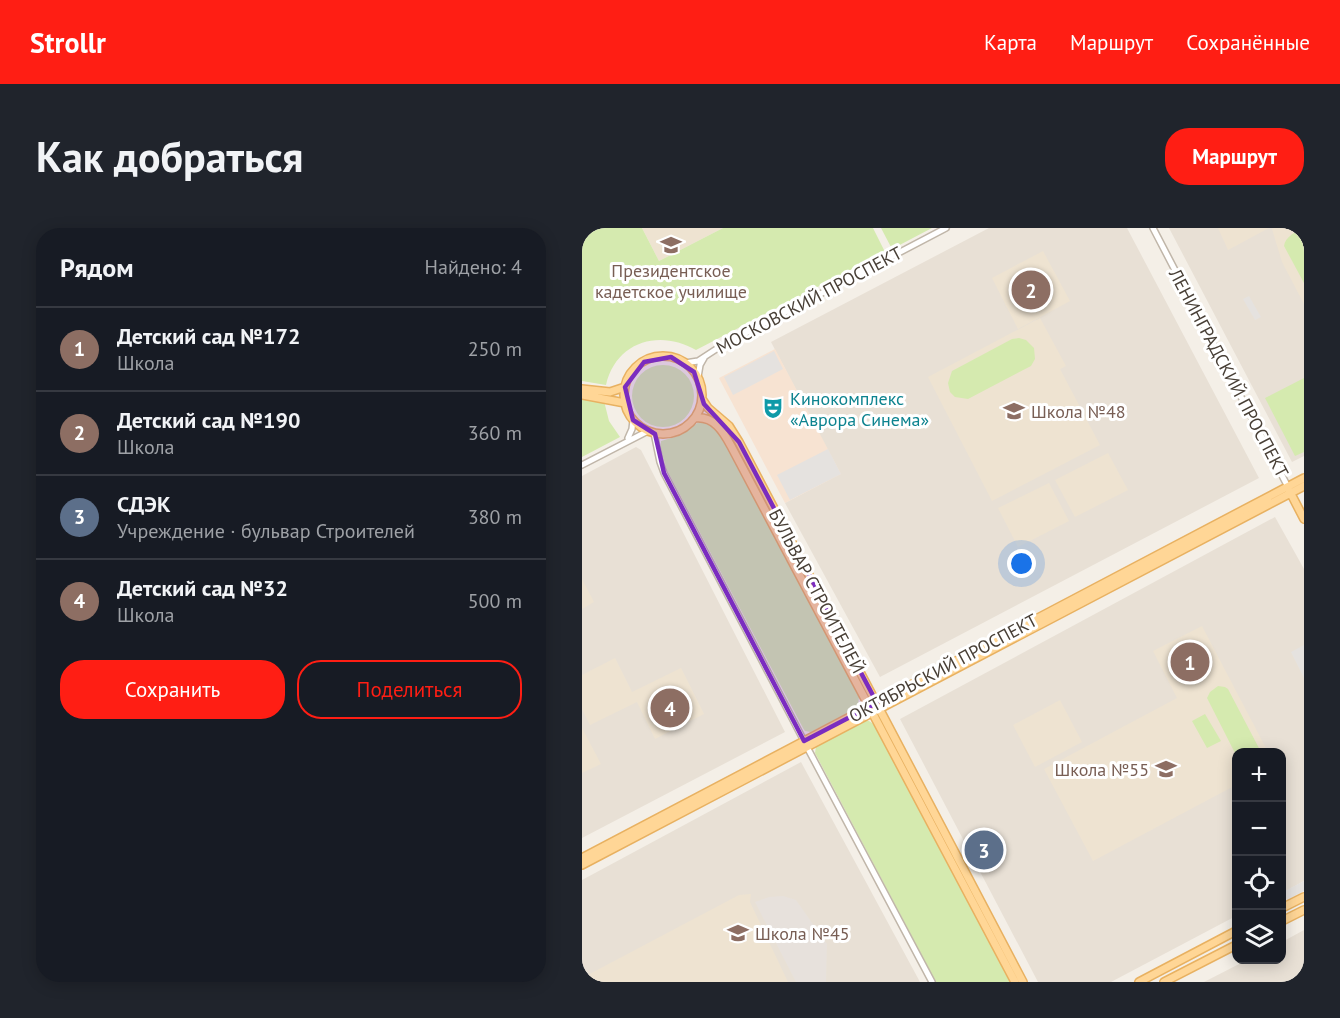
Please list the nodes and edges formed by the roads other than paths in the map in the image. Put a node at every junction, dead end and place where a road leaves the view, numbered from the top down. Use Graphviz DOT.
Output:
graph roads {
  1 [pos="946,228"];
  2 [pos="1153,228"];
  3 [pos="705,357"];
  4 [pos="685,363"];
  5 [pos="698,377"];
  6 [pos="625,387"];
  7 [pos="582,389"];
  8 [pos="582,395"];
  9 [pos="702,399"];
  10 [pos="625,403"];
  11 [pos="695,418"];
  12 [pos="633,420"];
  13 [pos="651,432"];
  14 [pos="628,440"];
  15 [pos="582,465"];
  16 [pos="1304,478"];
  17 [pos="1304,486"];
  18 [pos="1289,490"];
  19 [pos="1304,519"];
  20 [pos="875,708"];
  21 [pos="805,744"];
  22 [pos="582,858"];
  23 [pos="582,865"];
  24 [pos="1304,897"];
  25 [pos="1286,906"];
  26 [pos="1304,910"];
  27 [pos="1286,919"];
  28 [pos="1232,933"];
  29 [pos="1232,947"];
  30 [pos="932,982"];
  31 [pos="1015,982"];
  32 [pos="1023,982"];
  33 [pos="1139,982"];
  34 [pos="1164,982"];
  1 -- 3 [label="street, МОСКОВСКИЙ ПРОСПЕКТ"];
  2 -- 18 [label="street, ЛЕНИНГРАДСКИЙ ПРОСПЕКТ"];
  3 -- 4 [label="street, МОСКОВСКИЙ ПРОСПЕКТ"];
  3 -- 5 [label="street, МОСКОВСКИЙ ПРОСПЕКТ"];
  4 -- 5 [label="main road"];
  4 -- 6 [label="main road"];
  5 -- 9 [label="main road"];
  6 -- 7 [label="main road"];
  6 -- 10 [label="main road"];
  8 -- 10 [label="main road"];
  9 -- 11 [label="main road"];
  9 -- 20 [label="main road, БУЛЬВАР СТРОИТЕЛЕЙ"];
  10 -- 12 [label="main road"];
  11 -- 13 [label="main road"];
  11 -- 20 [label="main road, БУЛЬВАР СТРОИТЕЛЕЙ"];
  12 -- 13 [label="main road"];
  12 -- 14 [label="street"];
  13 -- 14 [label="street"];
  13 -- 21 [label="street"];
  14 -- 15 [label="street"];
  16 -- 18 [label="main road, ОКТЯБРЬСКИЙ ПРОСПЕКТ"];
  17 -- 18 [label="main road, ОКТЯБРЬСКИЙ ПРОСПЕКТ"];
  18 -- 19 [label="main road, ЛЕНИНГРАДСКИЙ ПРОСПЕКТ"];
  18 -- 20 [label="main road, ОКТЯБРЬСКИЙ ПРОСПЕКТ"];
  20 -- 21 [label="main road, ОКТЯБРЬСКИЙ ПРОСПЕКТ"];
  20 -- 31 [label="main road, БУЛЬВАР СТРОИТЕЛЕЙ"];
  20 -- 32 [label="main road, БУЛЬВАР СТРОИТЕЛЕЙ"];
  21 -- 22 [label="main road, ОКТЯБРЬСКИЙ ПРОСПЕКТ"];
  21 -- 23 [label="main road, ОКТЯБРЬСКИЙ ПРОСПЕКТ"];
  21 -- 30 [label="street"];
  24 -- 25 [label="main road"];
  26 -- 27 [label="main road"];
  28 -- 33 [label="main road"];
  29 -- 34 [label="main road"];
}
